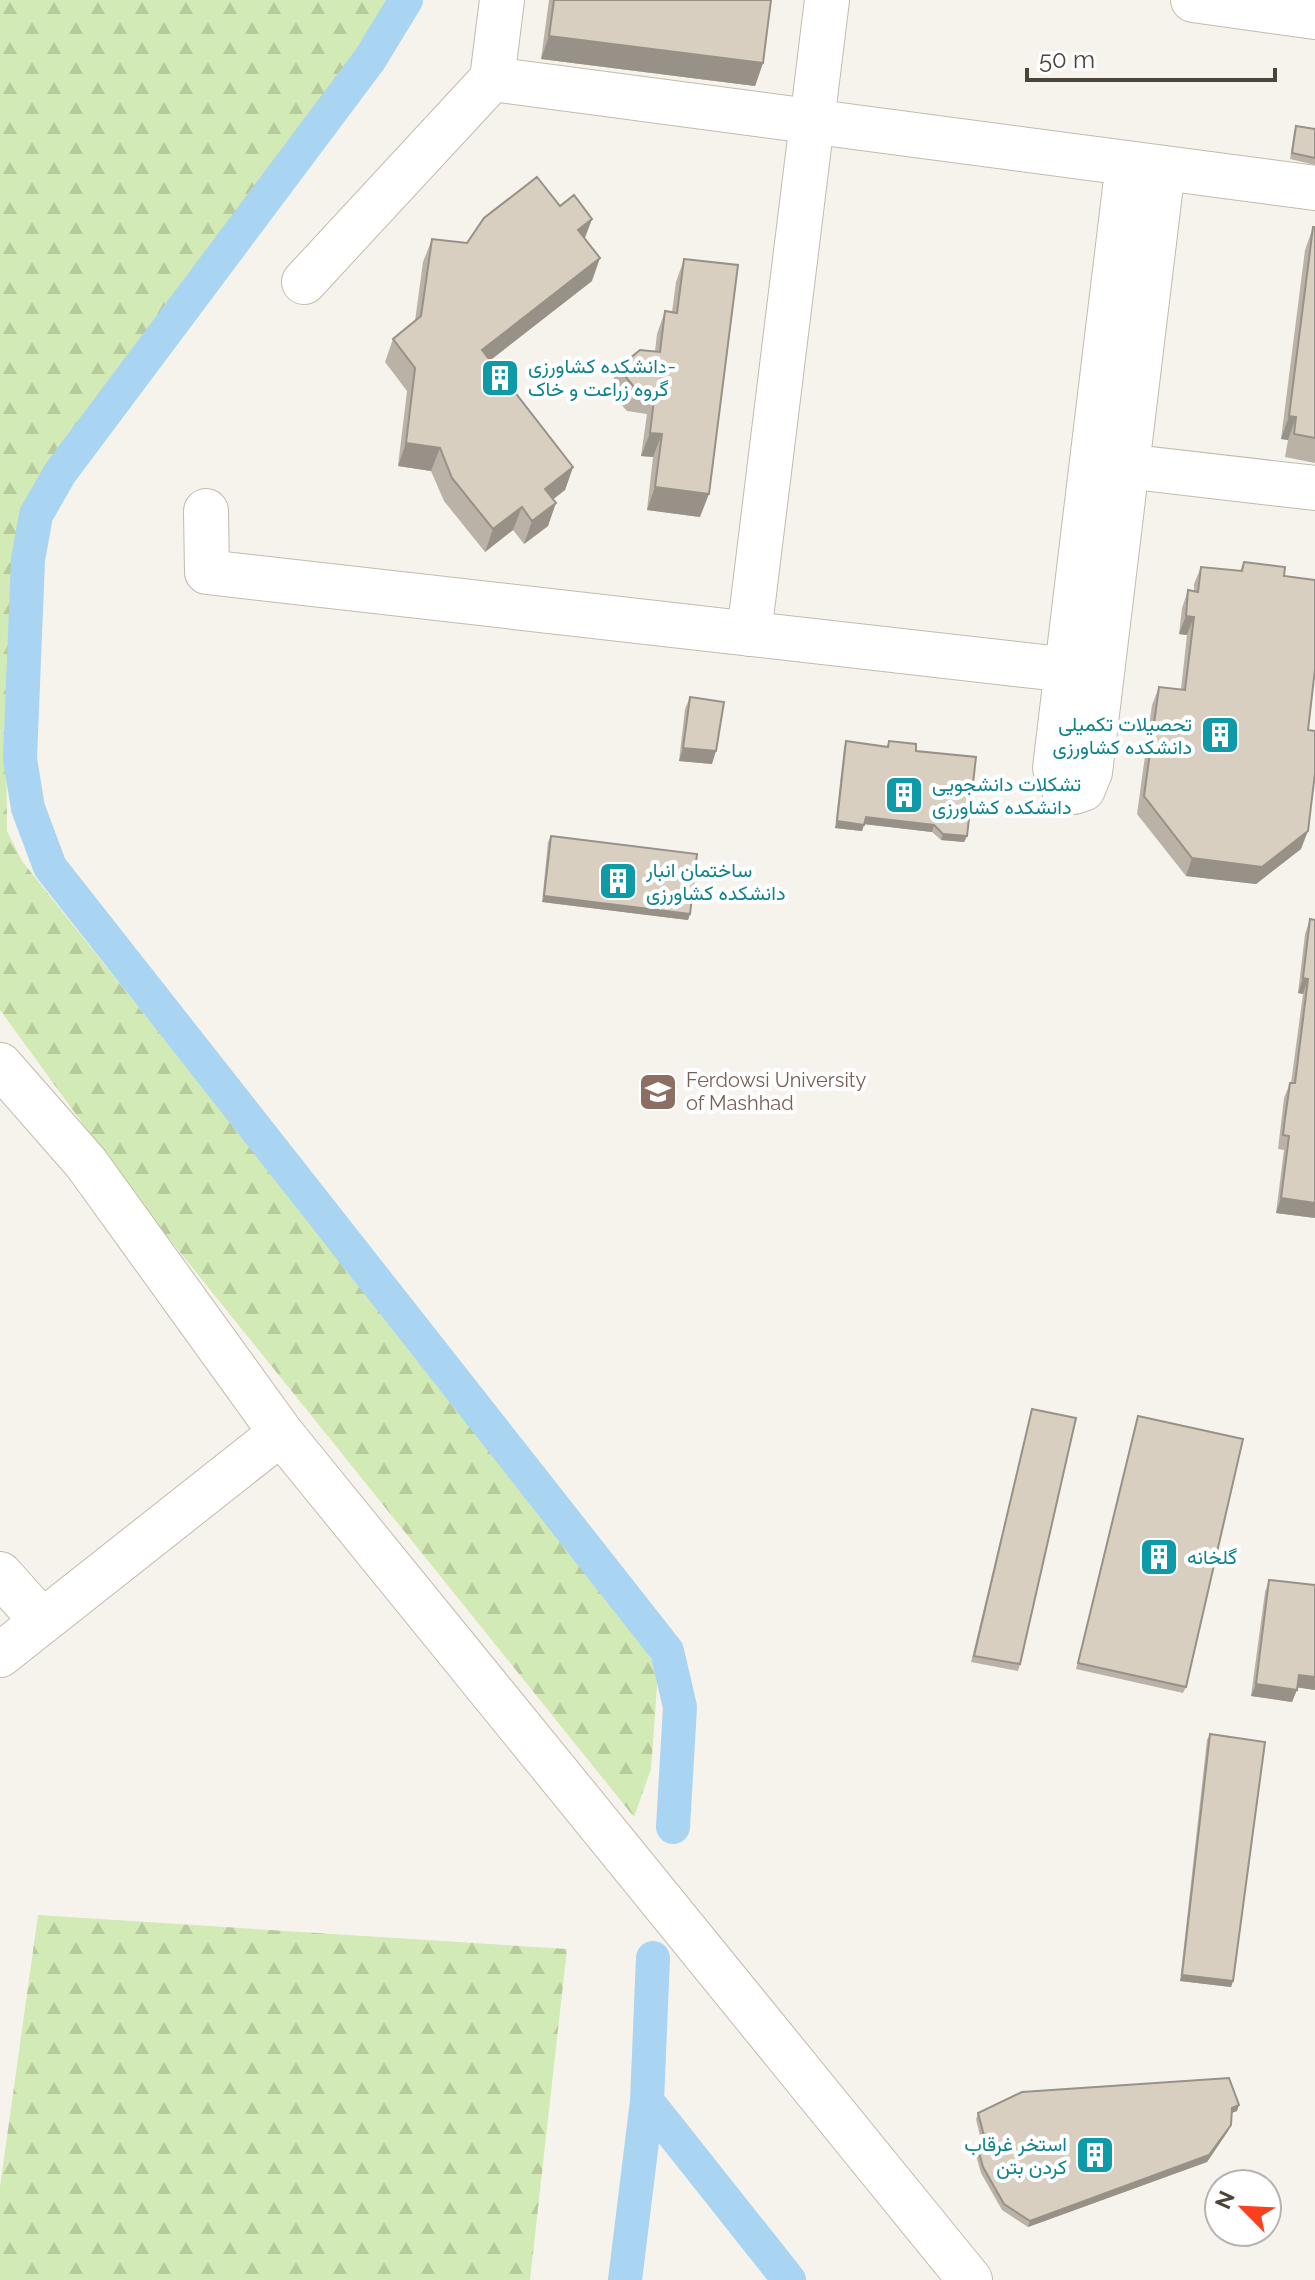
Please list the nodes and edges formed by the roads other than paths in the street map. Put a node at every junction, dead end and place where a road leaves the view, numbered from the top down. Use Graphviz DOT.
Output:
graph roads {
  1 [pos="502,0"];
  2 [pos="827,0"];
  3 [pos="1193,0"];
  4 [pos="1315,17"];
  5 [pos="492,79"];
  6 [pos="812,121"];
  7 [pos="1146,166"];
  8 [pos="1315,188"];
  9 [pos="304,282"];
  10 [pos="1110,465"];
  11 [pos="1315,488"];
  12 [pos="206,511"];
  13 [pos="749,634"];
  14 [pos="0,1029"];
  15 [pos="0,1065"];
  16 [pos="86,1163"];
  17 [pos="281,1433"];
  18 [pos="0,1574"];
  19 [pos="42,1621"];
  20 [pos="0,1655"];
  21 [pos="970,2280"];
  1 -- 5 [label="lane"];
  2 -- 6 [label="lane"];
  3 -- 4 [label="lane"];
  5 -- 6 [label="lane"];
  5 -- 9 [label="lane"];
  6 -- 7 [label="lane"];
  6 -- 13 [label="lane"];
  7 -- 8 [label="lane"];
  7 -- 10 [label="lane"];
  10 -- 11 [label="lane"];
  10 -- 13 [label="lane"];
  12 -- 13 [label="lane"];
  14 -- 16 [label="lane"];
  15 -- 16 [label="lane"];
  16 -- 17 [label="lane"];
  17 -- 19 [label="lane"];
  17 -- 21 [label="lane"];
  18 -- 19 [label="lane"];
  19 -- 20 [label="lane"];
}
